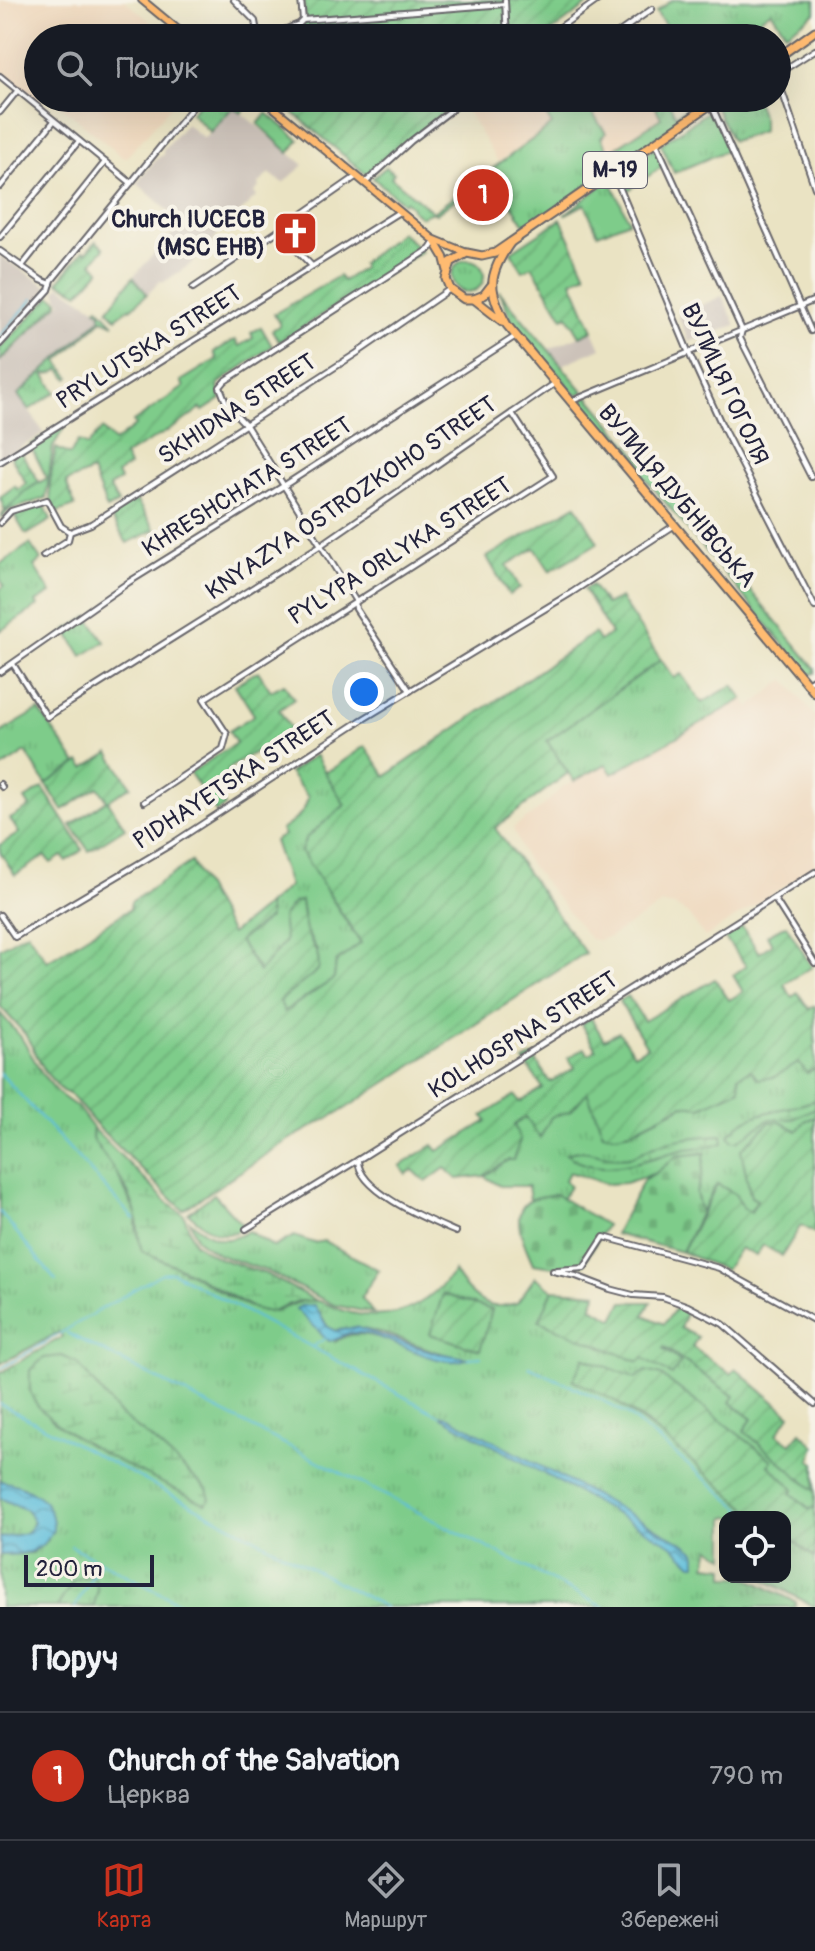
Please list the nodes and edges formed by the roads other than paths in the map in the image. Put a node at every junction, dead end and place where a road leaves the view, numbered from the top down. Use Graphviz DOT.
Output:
graph roads {
  1 [pos="142,0"];
  2 [pos="234,0"];
  3 [pos="301,0"];
  4 [pos="598,0"];
  5 [pos="505,2"];
  6 [pos="652,9"];
  7 [pos="303,20"];
  8 [pos="171,24"];
  9 [pos="256,24"];
  10 [pos="299,24"];
  11 [pos="506,24"];
  12 [pos="565,24"];
  13 [pos="631,24"];
  14 [pos="815,31"];
  15 [pos="791,48"];
  16 [pos="815,50"];
  17 [pos="791,65"];
  18 [pos="0,76"];
  19 [pos="18,90"];
  20 [pos="24,95"];
  21 [pos="0,112"];
  22 [pos="44,112"];
  23 [pos="189,112"];
  24 [pos="279,112"];
  25 [pos="449,112"];
  26 [pos="700,112"];
  27 [pos="715,112"];
  28 [pos="789,112"];
  29 [pos="54,121"];
  30 [pos="79,141"];
  31 [pos="656,143"];
  32 [pos="105,162"];
  33 [pos="613,172"];
  34 [pos="357,176"];
  35 [pos="131,183"];
  36 [pos="365,183"];
  37 [pos="0,187"];
  38 [pos="815,188"];
  39 [pos="399,212"];
  40 [pos="278,231"];
  41 [pos="0,237"];
  42 [pos="434,240"];
  43 [pos="510,243"];
  44 [pos="0,251"];
  45 [pos="467,253"];
  46 [pos="482,256"];
  47 [pos="22,266"];
  48 [pos="312,266"];
  49 [pos="447,269"];
  50 [pos="493,274"];
  51 [pos="51,284"];
  52 [pos="491,286"];
  53 [pos="193,288"];
  54 [pos="450,289"];
  55 [pos="474,299"];
  56 [pos="815,300"];
  57 [pos="801,306"];
  58 [pos="507,325"];
  59 [pos="742,330"];
  60 [pos="811,331"];
  61 [pos="516,336"];
  62 [pos="0,344"];
  63 [pos="688,351"];
  64 [pos="556,383"];
  65 [pos="572,401"];
  66 [pos="512,413"];
  67 [pos="246,425"];
  68 [pos="0,462"];
  69 [pos="811,477"];
  70 [pos="285,485"];
  71 [pos="0,523"];
  72 [pos="675,525"];
  73 [pos="70,532"];
  74 [pos="321,545"];
  75 [pos="43,556"];
  76 [pos="355,600"];
  77 [pos="815,607"];
  78 [pos="13,664"];
  79 [pos="0,672"];
  80 [pos="815,678"];
  81 [pos="807,683"];
  82 [pos="410,691"];
  83 [pos="815,693"];
  84 [pos="144,802"];
  85 [pos="815,872"];
  86 [pos="774,898"];
  87 [pos="0,915"];
  88 [pos="815,950"];
  89 [pos="809,954"];
  90 [pos="815,963"];
  91 [pos="358,1160"];
  92 [pos="246,1229"];
  93 [pos="456,1232"];
  94 [pos="815,1321"];
  95 [pos="815,1403"];
  1 -- 8 [label="main road"];
  2 -- 9 [label="street"];
  3 -- 7 [label="street"];
  4 -- 12 [label="street"];
  5 -- 7 [label="street"];
  5 -- 11 [label="street"];
  6 -- 13 [label="street"];
  7 -- 10 [label="street"];
  14 -- 15 [label="highway"];
  16 -- 17 [label="street"];
  18 -- 19 [label="street"];
  19 -- 20 [label="street"];
  19 -- 21 [label="street"];
  22 -- 29 [label="street"];
  23 -- 35 [label="street"];
  24 -- 34 [label="main road"];
  25 -- 36 [label="street"];
  26 -- 31 [label="highway, М-19"];
  27 -- 57 [label="street"];
  28 -- 38 [label="street"];
  29 -- 30 [label="street"];
  29 -- 37 [label="street"];
  30 -- 32 [label="street"];
  30 -- 41 [label="street"];
  31 -- 33 [label="highway, М-19"];
  31 -- 59 [label="street"];
  32 -- 35 [label="street"];
  32 -- 47 [label="street"];
  33 -- 43 [label="highway, М-19"];
  33 -- 63 [label="street, ВУЛИЦЯ ГОГОЛЯ"];
  34 -- 36 [label="main road"];
  34 -- 40 [label="street"];
  35 -- 51 [label="street"];
  36 -- 39 [label="main road"];
  39 -- 42 [label="main road"];
  39 -- 48 [label="street, PRYLUTSKA STREET"];
  40 -- 48 [label="street"];
  40 -- 53 [label="street"];
  42 -- 45 [label="main road"];
  42 -- 49 [label="main road"];
  42 -- 67 [label="street"];
  43 -- 46 [label="highway, М-19"];
  43 -- 50 [label="highway, М-19"];
  44 -- 47 [label="street"];
  45 -- 46 [label="highway"];
  45 -- 49 [label="highway"];
  46 -- 50 [label="highway"];
  47 -- 51 [label="street"];
  48 -- 68 [label="street, PRYLUTSKA STREET"];
  49 -- 54 [label="highway"];
  50 -- 52 [label="highway, М-19"];
  51 -- 62 [label="street"];
  52 -- 55 [label="highway"];
  52 -- 58 [label="highway"];
  54 -- 55 [label="highway"];
  54 -- 67 [label="street, SKHIDNA STREET"];
  55 -- 58 [label="highway"];
  56 -- 57 [label="street"];
  57 -- 59 [label="street"];
  57 -- 60 [label="street"];
  58 -- 61 [label="highway, ВУЛИЦЯ ДУБНІВСЬКА"];
  59 -- 63 [label="street"];
  59 -- 69 [label="street"];
  61 -- 64 [label="highway, ВУЛИЦЯ ДУБНІВСЬКА"];
  61 -- 70 [label="street, KHRESHCHATA STREET"];
  63 -- 65 [label="street"];
  63 -- 77 [label="street, ВУЛИЦЯ ГОГОЛЯ"];
  64 -- 65 [label="highway, ВУЛИЦЯ ДУБНІВСЬКА"];
  64 -- 66 [label="street, KNYAZYA OSTROZKOHO STREET"];
  65 -- 72 [label="highway, ВУЛИЦЯ ДУБНІВСЬКА"];
  66 -- 74 [label="street, KNYAZYA OSTROZKOHO STREET"];
  66 -- 76 [label="street, PYLYPA ORLYKA STREET"];
  67 -- 70 [label="street"];
  67 -- 73 [label="street, SKHIDNA STREET"];
  70 -- 74 [label="street"];
  70 -- 78 [label="street, KHRESHCHATA STREET"];
  71 -- 73 [label="street"];
  72 -- 81 [label="highway, ВУЛИЦЯ ДУБНІВСЬКА"];
  72 -- 82 [label="street, PIDHAYETSKA STREET"];
  73 -- 75 [label="street, SKHIDNA STREET"];
  74 -- 76 [label="street"];
  74 -- 78 [label="street, KNYAZYA OSTROZKOHO STREET"];
  76 -- 82 [label="street"];
  76 -- 84 [label="street, PYLYPA ORLYKA STREET"];
  78 -- 79 [label="street, KHRESHCHATA STREET"];
  80 -- 81 [label="street"];
  81 -- 83 [label="highway, ВУЛИЦЯ ДУБНІВСЬКА"];
  82 -- 87 [label="street, PIDHAYETSKA STREET"];
  85 -- 86 [label="street, KOLHOSPNA STREET"];
  86 -- 89 [label="street"];
  86 -- 91 [label="street, KOLHOSPNA STREET"];
  88 -- 89 [label="street"];
  89 -- 90 [label="street"];
  91 -- 92 [label="street, KOLHOSPNA STREET"];
  91 -- 93 [label="street"];
  94 -- 95 [label="street"];
}
